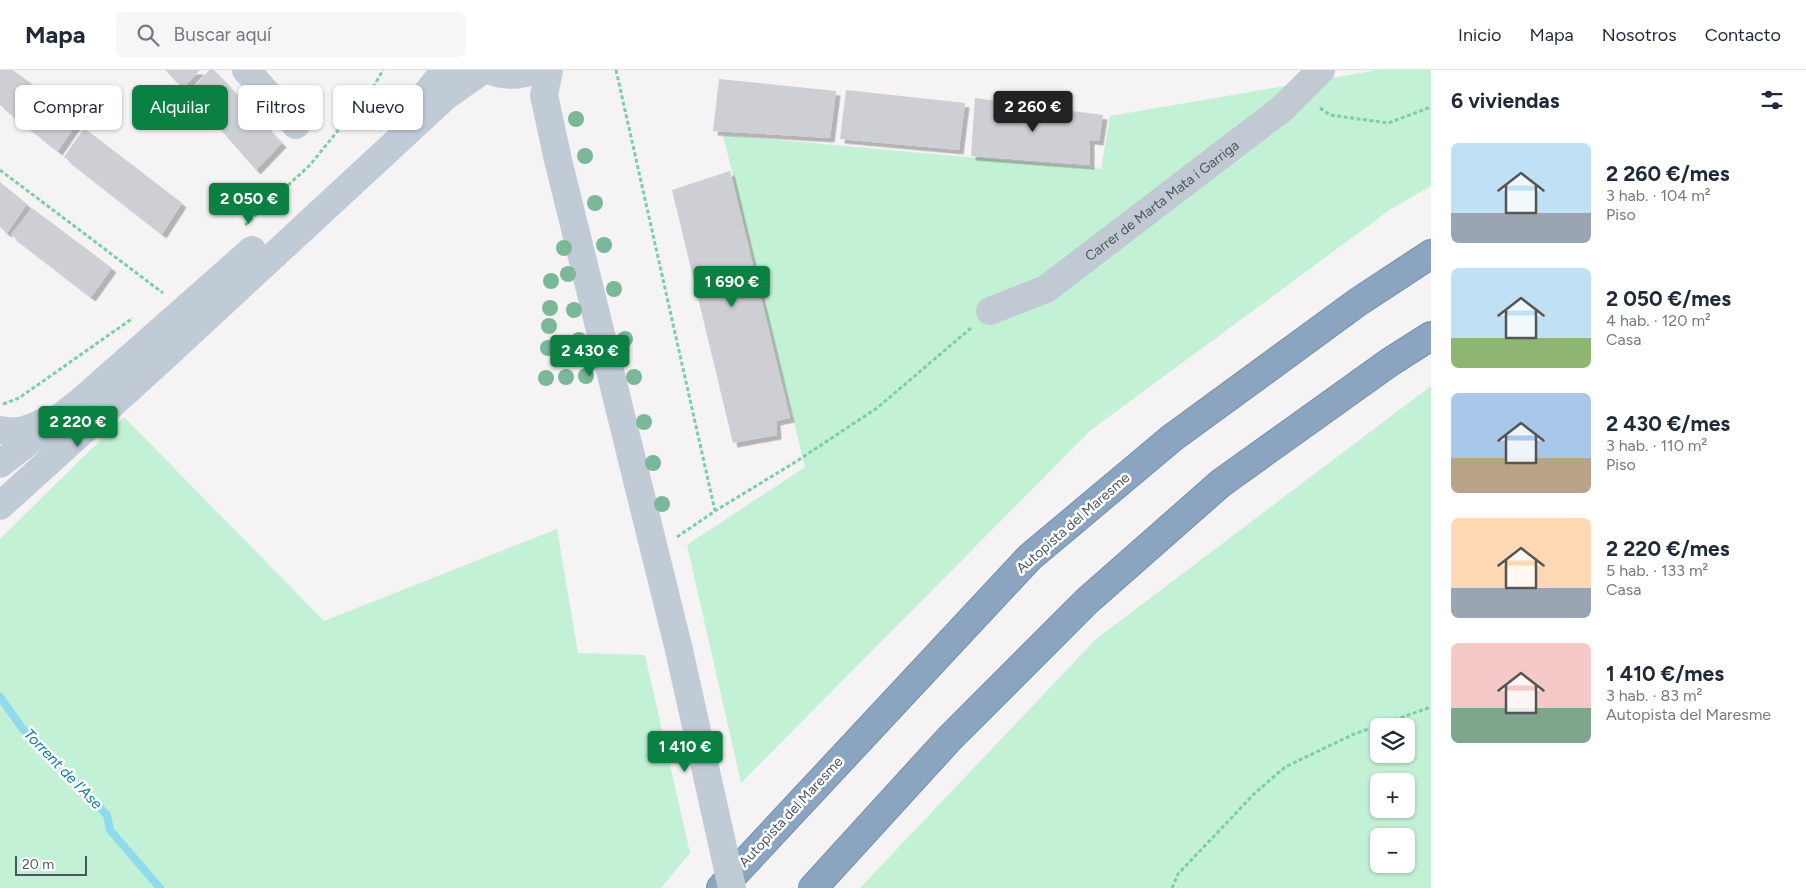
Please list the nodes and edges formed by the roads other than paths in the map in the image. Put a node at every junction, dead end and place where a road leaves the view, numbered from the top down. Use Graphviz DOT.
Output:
graph roads {
  1 [pos="246,70"];
  2 [pos="445,70"];
  3 [pos="535,70"];
  4 [pos="1321,70"];
  5 [pos="493,72"];
  6 [pos="547,83"];
  7 [pos="260,85"];
  8 [pos="1431,254"];
  9 [pos="990,311"];
  10 [pos="1431,336"];
  11 [pos="149,371"];
  12 [pos="81,401"];
  13 [pos="0,430"];
  14 [pos="1,467"];
  15 [pos="0,506"];
  16 [pos="720,888"];
  17 [pos="732,888"];
  18 [pos="813,888"];
  1 -- 7 [label="street"];
  2 -- 12 [label="street"];
  3 -- 5 [label="street"];
  4 -- 9 [label="street, Carrer de Marta Mata i Garriga"];
  5 -- 6 [label="street"];
  5 -- 11 [label="street"];
  6 -- 17 [label="street, bridge"];
  8 -- 16 [label="highway, Autopista del Maresme"];
  10 -- 18 [label="highway"];
  11 -- 14 [label="street"];
  11 -- 15 [label="street"];
  12 -- 13 [label="street"];
  12 -- 14 [label="street"];
}
